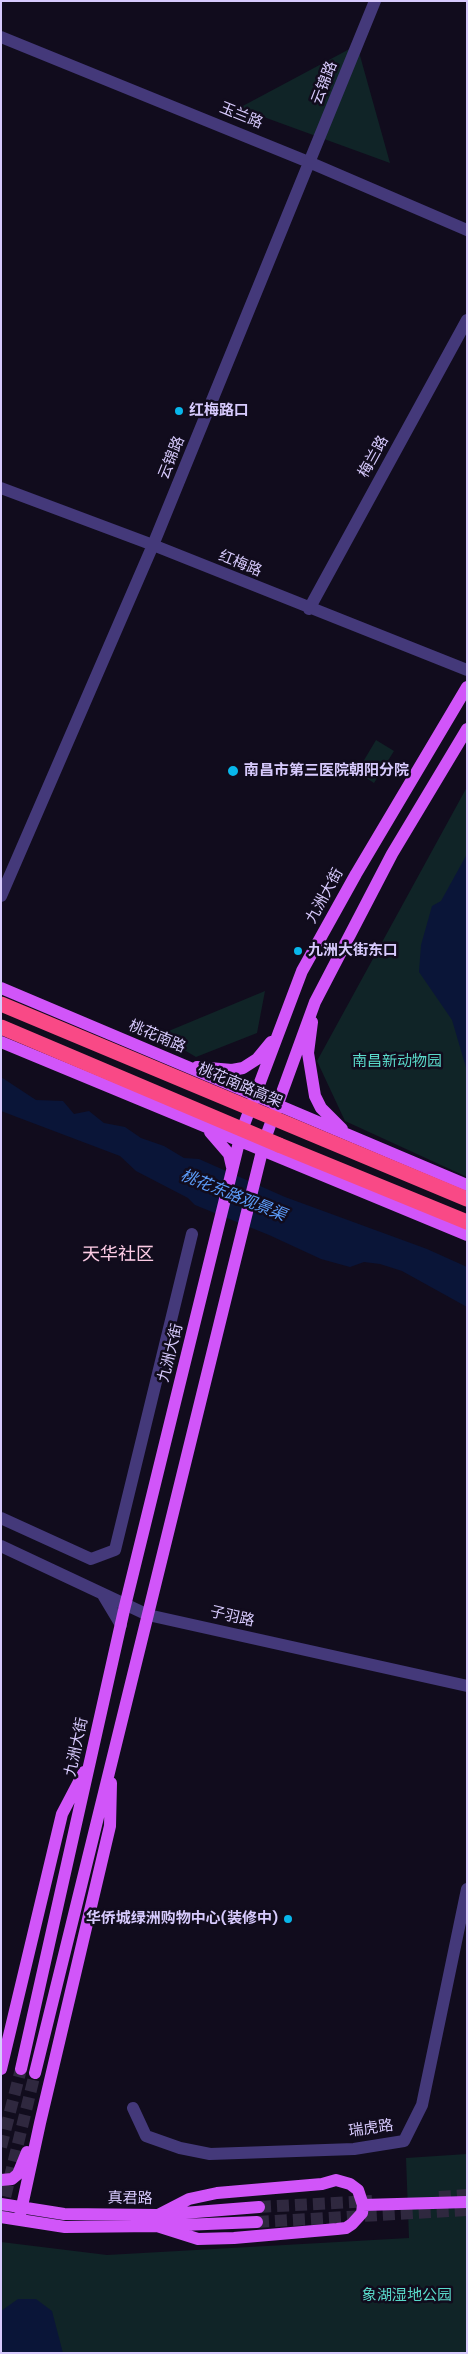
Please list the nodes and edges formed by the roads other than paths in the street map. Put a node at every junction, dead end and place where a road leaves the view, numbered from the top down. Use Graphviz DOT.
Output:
graph roads {
  1 [pos="375,1"];
  2 [pos="1,36"];
  3 [pos="311,162"];
  4 [pos="467,230"];
  5 [pos="467,320"];
  6 [pos="1,488"];
  7 [pos="153,545"];
  8 [pos="309,609"];
  9 [pos="467,670"];
  10 [pos="467,687"];
  11 [pos="467,729"];
  12 [pos="1,896"];
  13 [pos="302,971"];
  14 [pos="1,988"];
  15 [pos="315,1002"];
  16 [pos="1,1004"];
  17 [pos="1,1027"];
  18 [pos="1,1042"];
  19 [pos="176,1063"];
  20 [pos="254,1096"];
  21 [pos="276,1105"];
  22 [pos="204,1126"];
  23 [pos="349,1136"];
  24 [pos="239,1141"];
  25 [pos="262,1151"];
  26 [pos="232,1169"];
  27 [pos="467,1185"];
  28 [pos="467,1199"];
  29 [pos="467,1222"];
  30 [pos="192,1234"];
  31 [pos="467,1235"];
  32 [pos="1,1518"];
  33 [pos="1,1546"];
  34 [pos="102,1593"];
  35 [pos="125,1604"];
  36 [pos="148,1615"];
  37 [pos="121,1625"];
  38 [pos="467,1686"];
  39 [pos="93,1754"];
  40 [pos="112,1759"];
  41 [pos="467,1889"];
  42 [pos="1,2069"];
  43 [pos="21,2069"];
  44 [pos="35,2073"];
  45 [pos="133,2108"];
  46 [pos="40,2123"];
  47 [pos="1,2180"];
  48 [pos="467,2202"];
  49 [pos="1,2204"];
  50 [pos="363,2206"];
  51 [pos="22,2207"];
  52 [pos="259,2207"];
  53 [pos="1,2217"];
  54 [pos="19,2220"];
  55 [pos="158,2221"];
  56 [pos="257,2222"];
  1 -- 3 [label="street, 云锦路"];
  2 -- 3 [label="street, 玉兰路"];
  3 -- 4 [label="street, 玉兰路"];
  3 -- 7 [label="street, 云锦路"];
  5 -- 8 [label="street, 梅兰路"];
  6 -- 7 [label="street, 红梅路"];
  7 -- 8 [label="street, 红梅路"];
  7 -- 12 [label="street, 云锦路"];
  8 -- 9 [label="street, 红梅路"];
  10 -- 13 [label="main road, 九洲大街"];
  11 -- 15 [label="main road"];
  13 -- 19 [label="main road"];
  13 -- 20 [label="main road, 九洲大街"];
  14 -- 19 [label="main road, 桃花南路"];
  15 -- 21 [label="main road"];
  15 -- 23 [label="main road"];
  16 -- 28 [label="highway, 桃花南路高架, bridge"];
  17 -- 29 [label="highway, bridge"];
  18 -- 22 [label="main road"];
  19 -- 20 [label="main road, 桃花南路"];
  20 -- 21 [label="main road, 桃花南路"];
  20 -- 24 [label="main road, 九洲大街"];
  21 -- 23 [label="main road, 桃花南路"];
  21 -- 25 [label="main road"];
  22 -- 24 [label="main road"];
  22 -- 26 [label="main road"];
  23 -- 27 [label="main road, 桃花南路"];
  24 -- 25 [label="main road"];
  24 -- 26 [label="main road, 九洲大街"];
  25 -- 31 [label="main road"];
  25 -- 36 [label="main road"];
  26 -- 35 [label="main road, 九洲大街"];
  30 -- 32 [label="street"];
  33 -- 34 [label="street, 子羽路"];
  34 -- 35 [label="street, 子羽路"];
  34 -- 37 [label="street"];
  35 -- 36 [label="street, 子羽路"];
  35 -- 37 [label="main road, 九洲大街"];
  36 -- 38 [label="street, 子羽路"];
  36 -- 40 [label="main road"];
  37 -- 39 [label="main road, 九洲大街"];
  39 -- 42 [label="main road"];
  39 -- 43 [label="main road, 九洲大街"];
  40 -- 44 [label="main road"];
  40 -- 46 [label="main road"];
  41 -- 45 [label="street, 瑞虎路"];
  46 -- 47 [label="main road"];
  46 -- 51 [label="main road"];
  48 -- 50 [label="main road"];
  49 -- 51 [label="main road, 真君路"];
  50 -- 55 [label="main road"];
  50 -- 55 [label="main road"];
  51 -- 54 [label="main road"];
  51 -- 55 [label="main road, 真君路"];
  52 -- 55 [label="main road, 真君路"];
  53 -- 54 [label="main road, 真君路"];
  54 -- 55 [label="main road, 真君路"];
  55 -- 56 [label="main road, 真君路"];
}
